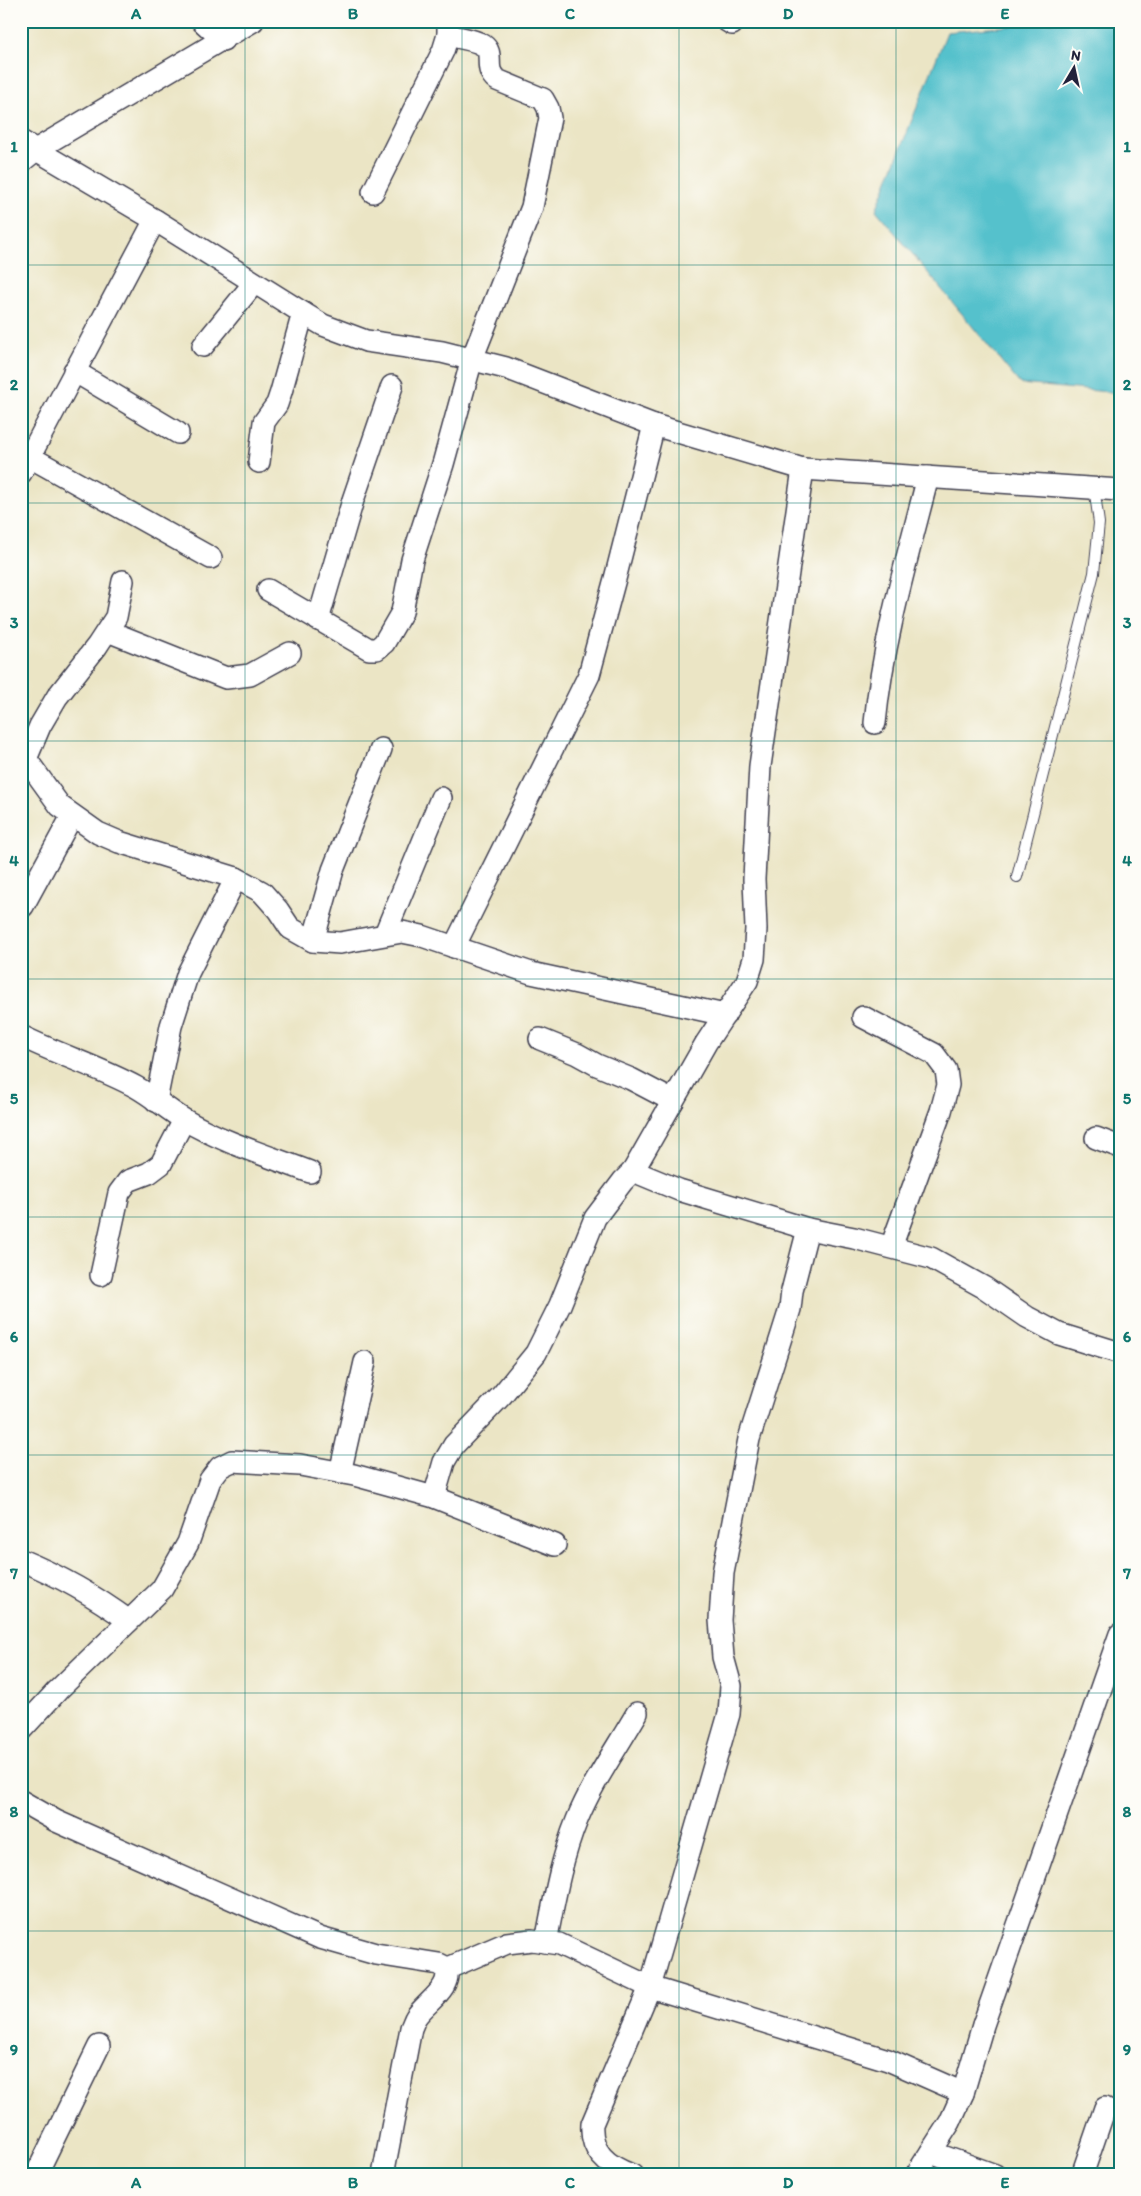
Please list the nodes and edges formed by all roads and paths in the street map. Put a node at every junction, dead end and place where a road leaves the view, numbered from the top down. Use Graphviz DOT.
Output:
graph roads {
  1 [pos="202,21"];
  2 [pos="253,21"];
  3 [pos="448,28"];
  4 [pos="223,40"];
  5 [pos="26,151"];
  6 [pos="373,192"];
  7 [pos="155,220"];
  8 [pos="254,283"];
  9 [pos="303,313"];
  10 [pos="203,346"];
  11 [pos="472,359"];
  12 [pos="74,371"];
  13 [pos="392,386"];
  14 [pos="654,425"];
  15 [pos="178,433"];
  16 [pos="259,462"];
  17 [pos="25,465"];
  18 [pos="802,469"];
  19 [pos="928,477"];
  20 [pos="1094,487"];
  21 [pos="1120,490"];
  22 [pos="211,558"];
  23 [pos="123,581"];
  24 [pos="268,590"];
  25 [pos="318,620"];
  26 [pos="108,631"];
  27 [pos="290,653"];
  28 [pos="875,723"];
  29 [pos="382,749"];
  30 [pos="26,766"];
  31 [pos="441,798"];
  32 [pos="72,816"];
  33 [pos="1017,877"];
  34 [pos="236,878"];
  35 [pos="23,906"];
  36 [pos="385,934"];
  37 [pos="313,941"];
  38 [pos="454,947"];
  39 [pos="725,1014"];
  40 [pos="863,1018"];
  41 [pos="21,1036"];
  42 [pos="540,1039"];
  43 [pos="156,1101"];
  44 [pos="673,1101"];
  45 [pos="184,1120"];
  46 [pos="1096,1138"];
  47 [pos="1120,1147"];
  48 [pos="633,1171"];
  49 [pos="310,1172"];
  50 [pos="808,1229"];
  51 [pos="891,1247"];
  52 [pos="100,1275"];
  53 [pos="1120,1353"];
  54 [pos="365,1362"];
  55 [pos="340,1473"];
  56 [pos="434,1497"];
  57 [pos="555,1545"];
  58 [pos="21,1560"];
  59 [pos="129,1621"];
  60 [pos="1120,1634"];
  61 [pos="637,1713"];
  62 [pos="21,1730"];
  63 [pos="21,1801"];
  64 [pos="546,1942"];
  65 [pos="446,1969"];
  66 [pos="650,1987"];
  67 [pos="99,2046"];
  68 [pos="963,2093"];
  69 [pos="1105,2108"];
  70 [pos="931,2152"];
  71 [pos="36,2175"];
  72 [pos="383,2175"];
  73 [pos="632,2175"];
  74 [pos="916,2175"];
  75 [pos="995,2175"];
  76 [pos="1082,2175"];
  1 -- 4 [label="street"];
  2 -- 4 [label="street"];
  3 -- 6 [label="street"];
  3 -- 11 [label="street"];
  4 -- 5 [label="street"];
  5 -- 7 [label="street"];
  7 -- 8 [label="street"];
  7 -- 12 [label="street"];
  8 -- 9 [label="street"];
  8 -- 10 [label="street"];
  9 -- 11 [label="street"];
  9 -- 16 [label="street"];
  11 -- 14 [label="street"];
  11 -- 25 [label="street"];
  12 -- 15 [label="street"];
  12 -- 17 [label="street"];
  13 -- 25 [label="street"];
  14 -- 18 [label="street"];
  14 -- 38 [label="street"];
  17 -- 22 [label="street"];
  18 -- 19 [label="street"];
  18 -- 39 [label="street"];
  19 -- 20 [label="street"];
  19 -- 28 [label="street"];
  20 -- 21 [label="street"];
  20 -- 33 [label="lane"];
  23 -- 26 [label="street"];
  24 -- 25 [label="street"];
  26 -- 27 [label="street"];
  26 -- 30 [label="street"];
  29 -- 37 [label="street"];
  30 -- 32 [label="street"];
  31 -- 36 [label="street"];
  32 -- 34 [label="street"];
  32 -- 35 [label="street"];
  34 -- 37 [label="street"];
  34 -- 43 [label="street"];
  36 -- 37 [label="street"];
  36 -- 38 [label="street"];
  38 -- 39 [label="street"];
  39 -- 44 [label="street"];
  40 -- 51 [label="street"];
  41 -- 43 [label="street"];
  42 -- 44 [label="street"];
  43 -- 45 [label="street"];
  44 -- 48 [label="street"];
  45 -- 49 [label="street"];
  45 -- 52 [label="street"];
  46 -- 47 [label="street"];
  48 -- 50 [label="street"];
  48 -- 56 [label="street"];
  50 -- 51 [label="street"];
  50 -- 66 [label="street"];
  51 -- 53 [label="street"];
  54 -- 55 [label="street"];
  55 -- 56 [label="street"];
  55 -- 59 [label="street"];
  56 -- 57 [label="street"];
  58 -- 59 [label="street"];
  59 -- 62 [label="street"];
  60 -- 68 [label="street"];
  61 -- 64 [label="street"];
  63 -- 65 [label="street"];
  64 -- 65 [label="street"];
  64 -- 66 [label="street"];
  65 -- 72 [label="street"];
  66 -- 68 [label="street"];
  66 -- 73 [label="street"];
  67 -- 71 [label="street"];
  68 -- 70 [label="street"];
  69 -- 76 [label="street"];
  70 -- 74 [label="street"];
  70 -- 75 [label="street"];
}
